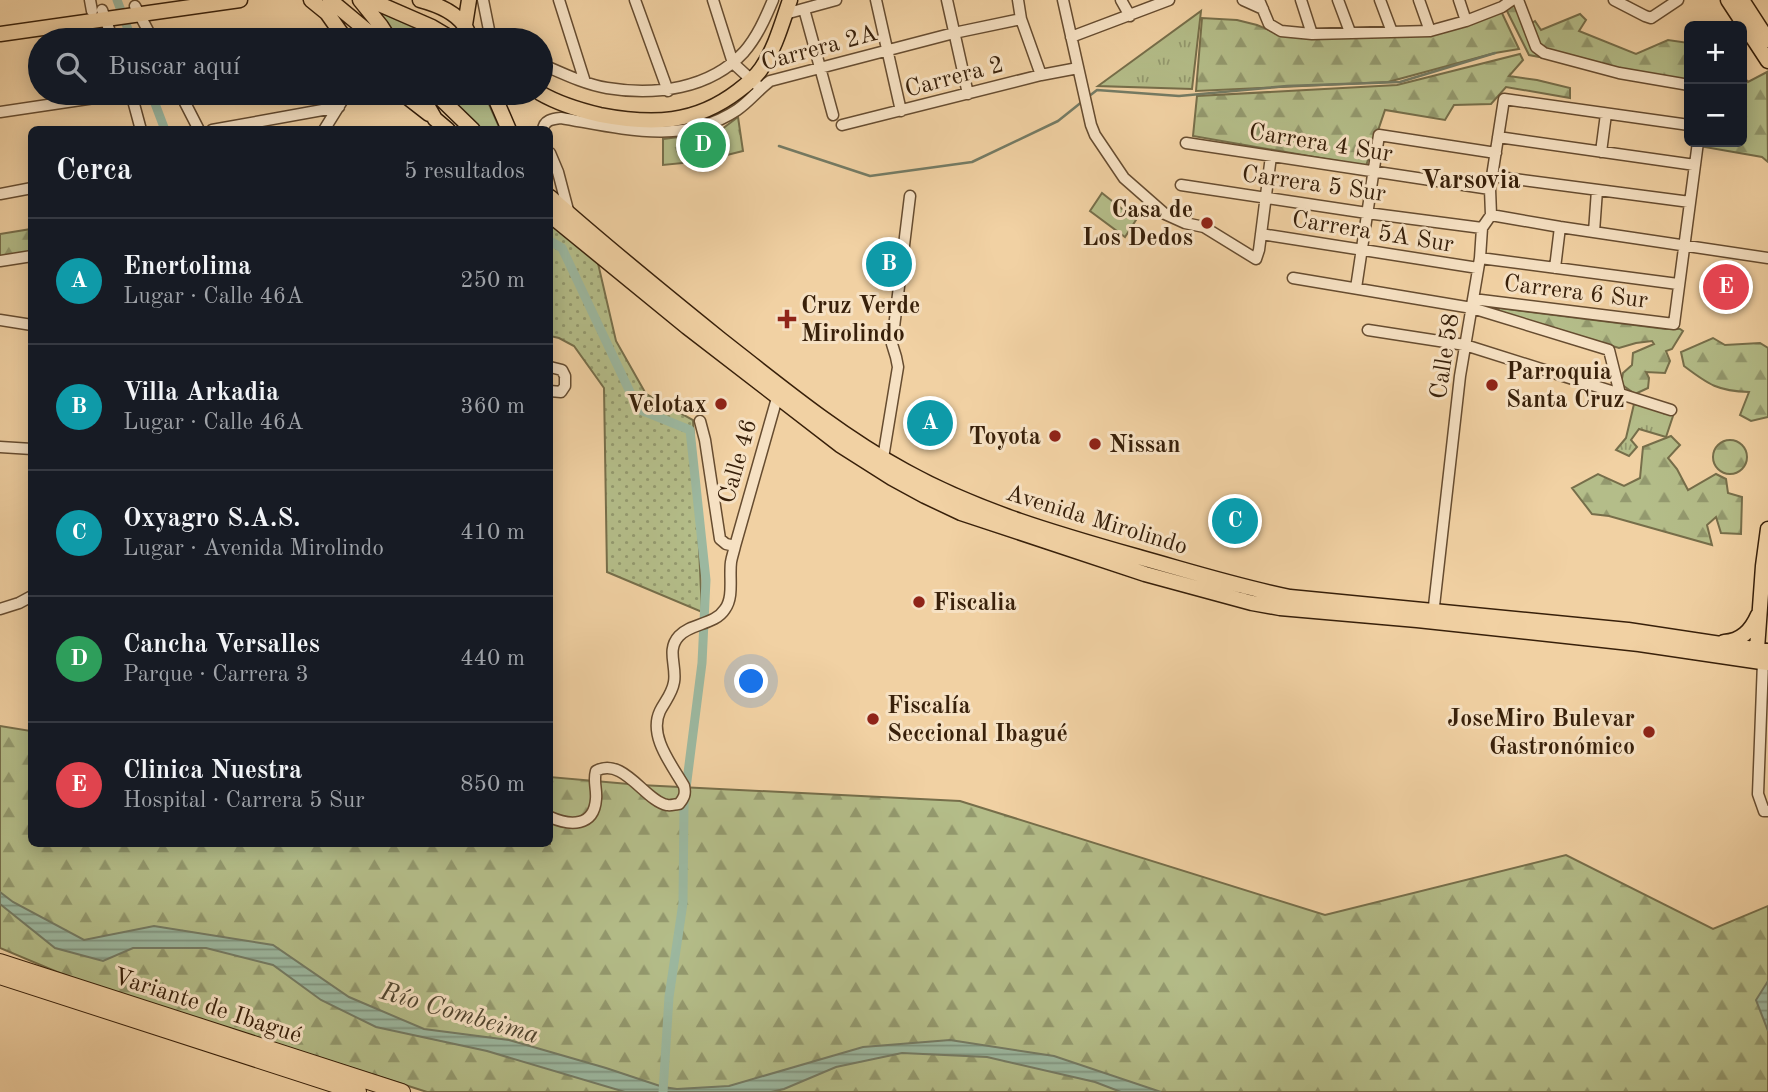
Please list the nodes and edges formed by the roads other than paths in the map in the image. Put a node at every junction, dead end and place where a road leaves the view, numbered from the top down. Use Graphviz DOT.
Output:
graph roads {
  1 [pos="173,0"];
  2 [pos="240,0"];
  3 [pos="311,0"];
  4 [pos="330,0"];
  5 [pos="363,0"];
  6 [pos="420,0"];
  7 [pos="469,0"];
  8 [pos="483,0"];
  9 [pos="559,0"];
  10 [pos="635,0"];
  11 [pos="713,0"];
  12 [pos="773,0"];
  13 [pos="790,0"];
  14 [pos="836,0"];
  15 [pos="876,0"];
  16 [pos="947,0"];
  17 [pos="1018,0"];
  18 [pos="1063,0"];
  19 [pos="1121,0"];
  20 [pos="1168,0"];
  21 [pos="1243,0"];
  22 [pos="1301,0"];
  23 [pos="1338,0"];
  24 [pos="1380,0"];
  25 [pos="1419,0"];
  26 [pos="1459,0"];
  27 [pos="1512,0"];
  28 [pos="1518,0"];
  29 [pos="1614,0"];
  30 [pos="1678,0"];
  31 [pos="1728,0"];
  32 [pos="1742,0"];
  33 [pos="1261,4"];
  34 [pos="1500,4"];
  35 [pos="137,8"];
  36 [pos="804,9"];
  37 [pos="102,11"];
  38 [pos="785,15"];
  39 [pos="1130,16"];
  40 [pos="1021,19"];
  41 [pos="1466,21"];
  42 [pos="0,24"];
  43 [pos="464,25"];
  44 [pos="108,28"];
  45 [pos="147,28"];
  46 [pos="338,28"];
  47 [pos="363,28"];
  48 [pos="382,28"];
  49 [pos="434,28"];
  50 [pos="465,28"];
  51 [pos="489,28"];
  52 [pos="1430,31"];
  53 [pos="1350,32"];
  54 [pos="1392,32"];
  55 [pos="954,33"];
  56 [pos="0,34"];
  57 [pos="1312,34"];
  58 [pos="1071,37"];
  59 [pos="1768,40"];
  60 [pos="887,51"];
  61 [pos="1768,61"];
  62 [pos="733,63"];
  63 [pos="821,68"];
  64 [pos="553,69"];
  65 [pos="1079,73"];
  66 [pos="1041,75"];
  67 [pos="585,82"];
  68 [pos="755,84"];
  69 [pos="1684,84"];
  70 [pos="668,91"];
  71 [pos="968,94"];
  72 [pos="553,100"];
  73 [pos="48,105"];
  74 [pos="133,105"];
  75 [pos="186,105"];
  76 [pos="417,105"];
  77 [pos="427,105"];
  78 [pos="447,105"];
  79 [pos="498,105"];
  80 [pos="339,107"];
  81 [pos="901,111"];
  82 [pos="0,112"];
  83 [pos="1606,114"];
  84 [pos="833,115"];
  85 [pos="435,119"];
  86 [pos="1684,124"];
  87 [pos="842,125"];
  88 [pos="140,126"];
  89 [pos="197,126"];
  90 [pos="234,126"];
  91 [pos="327,126"];
  92 [pos="443,126"];
  93 [pos="469,126"];
  94 [pos="507,126"];
  95 [pos="544,126"];
  96 [pos="1498,137"];
  97 [pos="1186,143"];
  98 [pos="1697,147"];
  99 [pos="1601,152"];
  100 [pos="1496,153"];
  101 [pos="1271,156"];
  102 [pos="553,160"];
  103 [pos="1695,165"];
  104 [pos="1374,171"];
  105 [pos="1492,176"];
  106 [pos="1181,185"];
  107 [pos="28,189"];
  108 [pos="1490,189"];
  109 [pos="1597,190"];
  110 [pos="0,194"];
  111 [pos="910,196"];
  112 [pos="1266,198"];
  113 [pos="553,200"];
  114 [pos="1690,202"];
  115 [pos="1367,213"];
  116 [pos="569,214"];
  117 [pos="1490,215"];
  118 [pos="553,217"];
  119 [pos="1560,227"];
  120 [pos="1482,228"];
  121 [pos="1594,232"];
  122 [pos="1261,234"];
  123 [pos="1685,246"];
  124 [pos="1362,250"];
  125 [pos="28,257"];
  126 [pos="1768,258"];
  127 [pos="0,261"];
  128 [pos="1479,263"];
  129 [pos="1555,268"];
  130 [pos="1293,278"];
  131 [pos="1678,284"];
  132 [pos="1356,288"];
  133 [pos="1473,303"];
  134 [pos="0,320"];
  135 [pos="28,324"];
  136 [pos="1368,330"];
  137 [pos="1465,345"];
  138 [pos="553,368"];
  139 [pos="553,391"];
  140 [pos="780,393"];
  141 [pos="1620,394"];
  142 [pos="1671,411"];
  143 [pos="700,421"];
  144 [pos="0,447"];
  145 [pos="28,449"];
  146 [pos="883,458"];
  147 [pos="1768,529"];
  148 [pos="735,546"];
  149 [pos="28,598"];
  150 [pos="0,608"];
  151 [pos="1760,611"];
  152 [pos="1433,616"];
  153 [pos="1719,643"];
  154 [pos="1765,656"];
  155 [pos="1766,811"];
  156 [pos="553,818"];
  157 [pos="0,962"];
  158 [pos="0,976"];
  159 [pos="358,1092"];
  160 [pos="402,1092"];
  1 -- 35 [label="main road"];
  2 -- 35 [label="main road"];
  3 -- 46 [label="main road"];
  4 -- 47 [label="main road"];
  5 -- 48 [label="main road"];
  5 -- 49 [label="main road"];
  6 -- 43 [label="main road"];
  7 -- 43 [label="main road"];
  8 -- 51 [label="street"];
  9 -- 67 [label="street"];
  10 -- 70 [label="street"];
  11 -- 62 [label="street"];
  12 -- 62 [label="street"];
  13 -- 38 [label="main road"];
  14 -- 36 [label="street"];
  15 -- 60 [label="street"];
  16 -- 55 [label="street"];
  17 -- 40 [label="street"];
  18 -- 58 [label="street"];
  19 -- 39 [label="street"];
  20 -- 39 [label="street"];
  21 -- 33 [label="street"];
  22 -- 57 [label="street"];
  23 -- 53 [label="street"];
  24 -- 54 [label="street"];
  25 -- 52 [label="street"];
  26 -- 41 [label="street"];
  27 -- 34 [label="street"];
  28 -- 69 [label="street"];
  29 -- 30 [label="street"];
  31 -- 61 [label="main road"];
  32 -- 59 [label="main road"];
  33 -- 57 [label="street"];
  34 -- 41 [label="street"];
  35 -- 37 [label="main road"];
  35 -- 45 [label="street"];
  36 -- 38 [label="street"];
  36 -- 63 [label="street"];
  37 -- 42 [label="main road"];
  37 -- 44 [label="street"];
  37 -- 56 [label="main road"];
  38 -- 68 [label="main road"];
  39 -- 58 [label="street"];
  40 -- 55 [label="street, Carrera 2A"];
  40 -- 66 [label="street"];
  41 -- 52 [label="street"];
  43 -- 50 [label="main road"];
  52 -- 54 [label="street"];
  53 -- 54 [label="street"];
  53 -- 57 [label="street"];
  55 -- 60 [label="street, Carrera 2A"];
  55 -- 71 [label="street"];
  58 -- 65 [label="street"];
  60 -- 63 [label="street, Carrera 2A"];
  60 -- 81 [label="street"];
  62 -- 68 [label="street"];
  62 -- 70 [label="street"];
  63 -- 68 [label="street, Carrera 2A"];
  63 -- 84 [label="street"];
  64 -- 67 [label="street"];
  65 -- 66 [label="street, Carrera 2"];
  65 -- 122 [label="street"];
  66 -- 71 [label="street, Carrera 2"];
  67 -- 70 [label="street"];
  68 -- 72 [label="main road"];
  68 -- 95 [label="street"];
  71 -- 81 [label="street, Carrera 2"];
  73 -- 82 [label="street"];
  74 -- 88 [label="street"];
  75 -- 89 [label="street"];
  76 -- 85 [label="main road"];
  77 -- 85 [label="main road"];
  78 -- 93 [label="main road"];
  79 -- 94 [label="main road"];
  80 -- 90 [label="street"];
  80 -- 91 [label="street"];
  81 -- 87 [label="street, Carrera 2"];
  83 -- 86 [label="street"];
  83 -- 96 [label="street"];
  83 -- 99 [label="street"];
  85 -- 92 [label="main road"];
  96 -- 99 [label="street"];
  96 -- 100 [label="street"];
  97 -- 101 [label="street, Carrera 4 Sur"];
  98 -- 103 [label="street"];
  99 -- 103 [label="street"];
  100 -- 104 [label="street"];
  100 -- 105 [label="street"];
  101 -- 104 [label="street, Carrera 4 Sur"];
  101 -- 112 [label="street"];
  102 -- 116 [label="street"];
  103 -- 114 [label="street"];
  104 -- 108 [label="street, Carrera 4 Sur"];
  104 -- 115 [label="street"];
  105 -- 108 [label="street"];
  105 -- 109 [label="street"];
  106 -- 112 [label="street, Carrera 5 Sur"];
  107 -- 110 [label="street"];
  108 -- 117 [label="street"];
  109 -- 114 [label="street"];
  109 -- 121 [label="street"];
  111 -- 146 [label="street"];
  112 -- 115 [label="street, Carrera 5 Sur"];
  112 -- 122 [label="street"];
  113 -- 116 [label="main road, Avenida Mirolindo"];
  114 -- 123 [label="street"];
  115 -- 120 [label="street, Carrera 5 Sur"];
  115 -- 124 [label="street"];
  116 -- 140 [label="main road, Avenida Mirolindo"];
  117 -- 119 [label="street"];
  117 -- 120 [label="street, Calle 58"];
  118 -- 140 [label="main road, Avenida Mirolindo"];
  119 -- 121 [label="street"];
  119 -- 129 [label="street"];
  120 -- 128 [label="street, Calle 58"];
  121 -- 123 [label="street"];
  122 -- 124 [label="street, Carrera 5A Sur"];
  123 -- 126 [label="street"];
  123 -- 131 [label="street"];
  124 -- 128 [label="street, Carrera 5A Sur"];
  124 -- 132 [label="street"];
  125 -- 127 [label="street"];
  128 -- 129 [label="street, Carrera 5A Sur"];
  128 -- 133 [label="street, Calle 58"];
  129 -- 131 [label="street, Carrera 5A Sur"];
  130 -- 132 [label="street, Carrera 6 Sur"];
  131 -- 133 [label="street, Carrera 6 Sur"];
  132 -- 133 [label="street, Carrera 6 Sur"];
  133 -- 137 [label="street, Calle 58"];
  133 -- 141 [label="street"];
  134 -- 135 [label="street"];
  136 -- 137 [label="street"];
  137 -- 141 [label="street"];
  137 -- 152 [label="street, Calle 58"];
  138 -- 139 [label="street"];
  140 -- 146 [label="main road, Avenida Mirolindo"];
  140 -- 148 [label="street, Calle 46"];
  140 -- 152 [label="main road, Avenida Mirolindo"];
  141 -- 142 [label="street"];
  143 -- 148 [label="street"];
  144 -- 145 [label="street"];
  146 -- 152 [label="main road, Avenida Mirolindo"];
  147 -- 151 [label="main road"];
  148 -- 156 [label="street, Calle 46"];
  149 -- 150 [label="street"];
  151 -- 153 [label="main road"];
  151 -- 154 [label="main road"];
  152 -- 153 [label="main road, Avenida Mirolindo"];
  152 -- 154 [label="main road, Avenida Mirolindo"];
  153 -- 154 [label="main road, Avenida Mirolindo"];
  154 -- 155 [label="street"];
  157 -- 160 [label="highway, Variante de Ibagué"];
  158 -- 159 [label="highway, Variante de Ibagué"];
}
